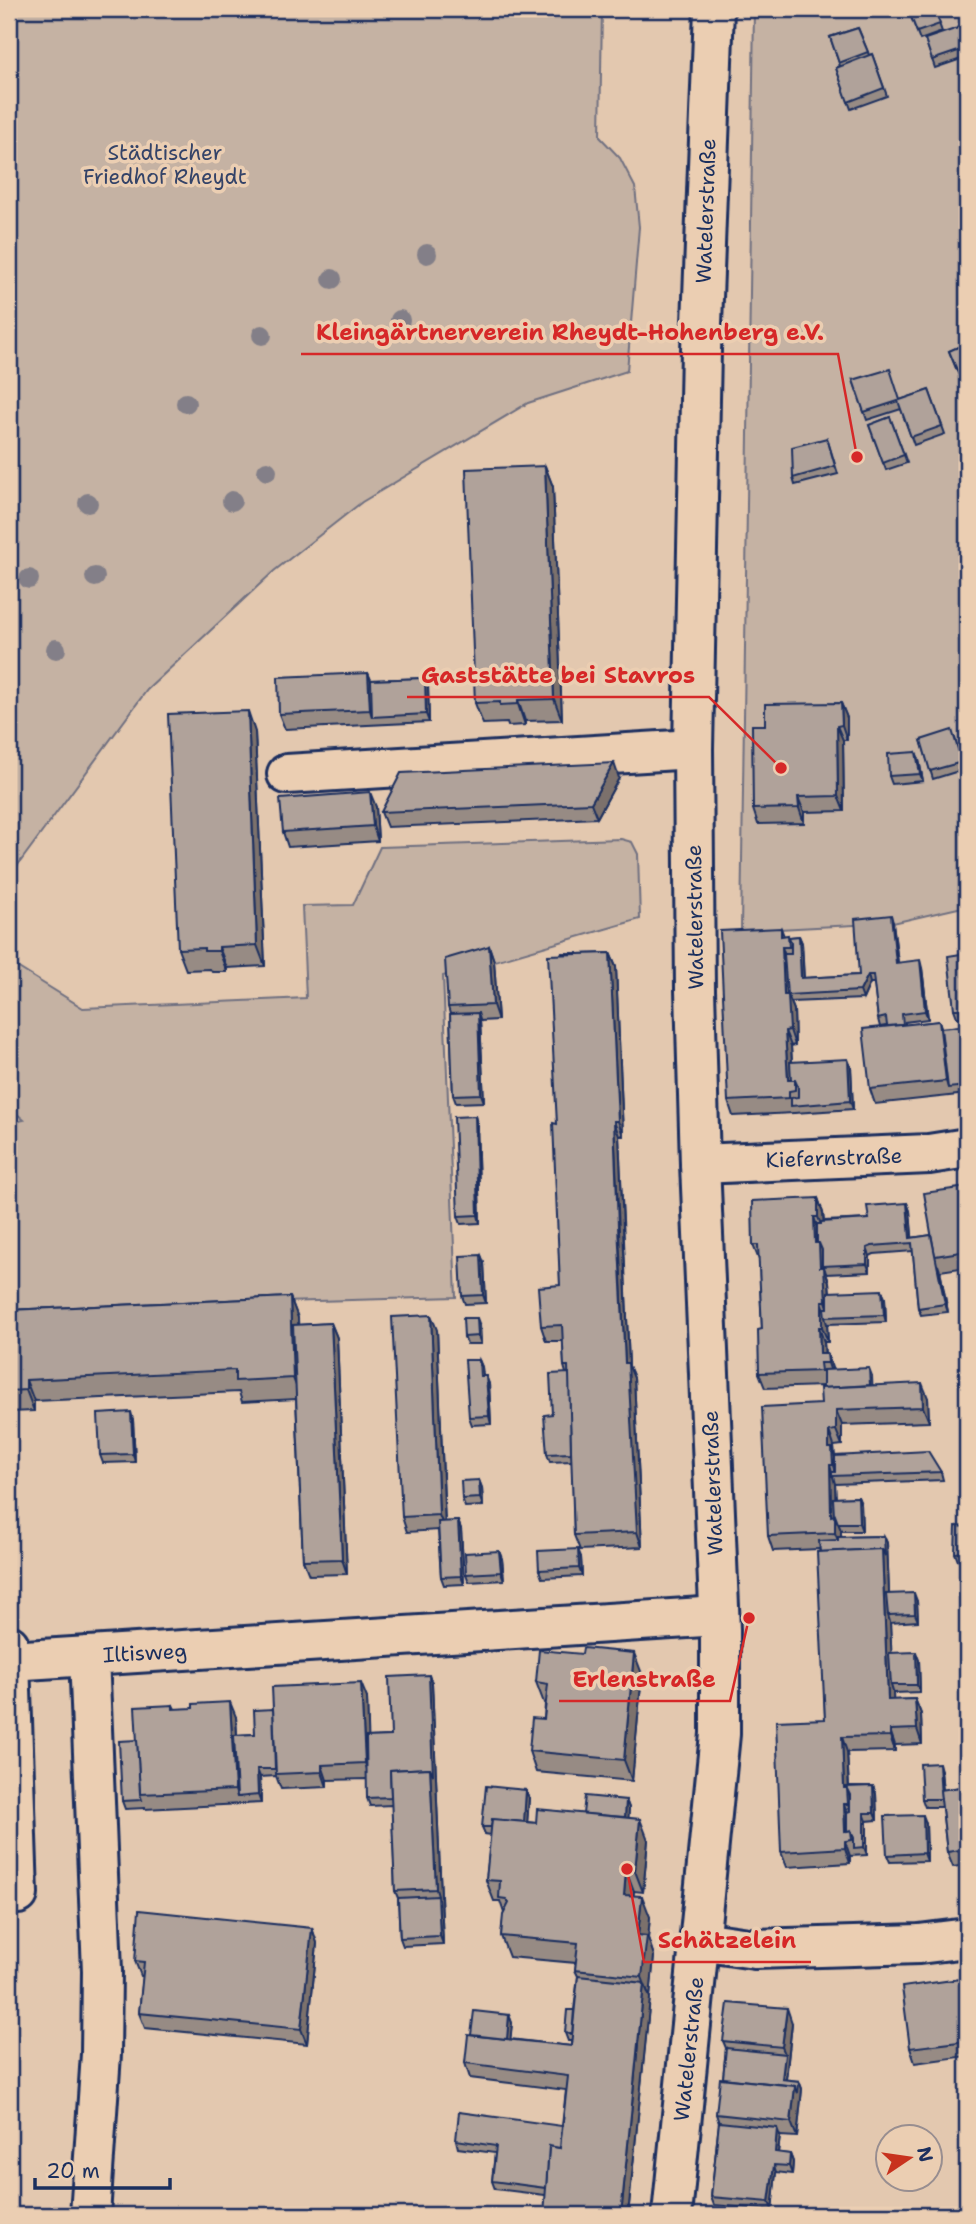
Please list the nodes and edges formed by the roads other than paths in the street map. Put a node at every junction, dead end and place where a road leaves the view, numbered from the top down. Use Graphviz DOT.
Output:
graph roads {
  1 [pos="714,9"];
  2 [pos="693,749"];
  3 [pos="288,774"];
  4 [pos="967,1148"];
  5 [pos="700,1164"];
  6 [pos="719,1616"];
  7 [pos="10,1653"];
  8 [pos="89,1672"];
  9 [pos="18,1895"];
  10 [pos="967,1938"];
  11 [pos="700,1941"];
  12 [pos="90,2215"];
  13 [pos="672,2215"];
  1 -- 2 [label="street, Watelerstraße"];
  2 -- 3 [label="street"];
  2 -- 5 [label="street, Watelerstraße"];
  4 -- 5 [label="street, Kiefernstraße"];
  5 -- 6 [label="street, Watelerstraße"];
  6 -- 8 [label="street, Iltisweg"];
  6 -- 11 [label="street, Watelerstraße"];
  7 -- 8 [label="street"];
  7 -- 9 [label="street"];
  8 -- 12 [label="street, Iltisweg"];
  10 -- 11 [label="street"];
  11 -- 13 [label="street, Watelerstraße"];
}
